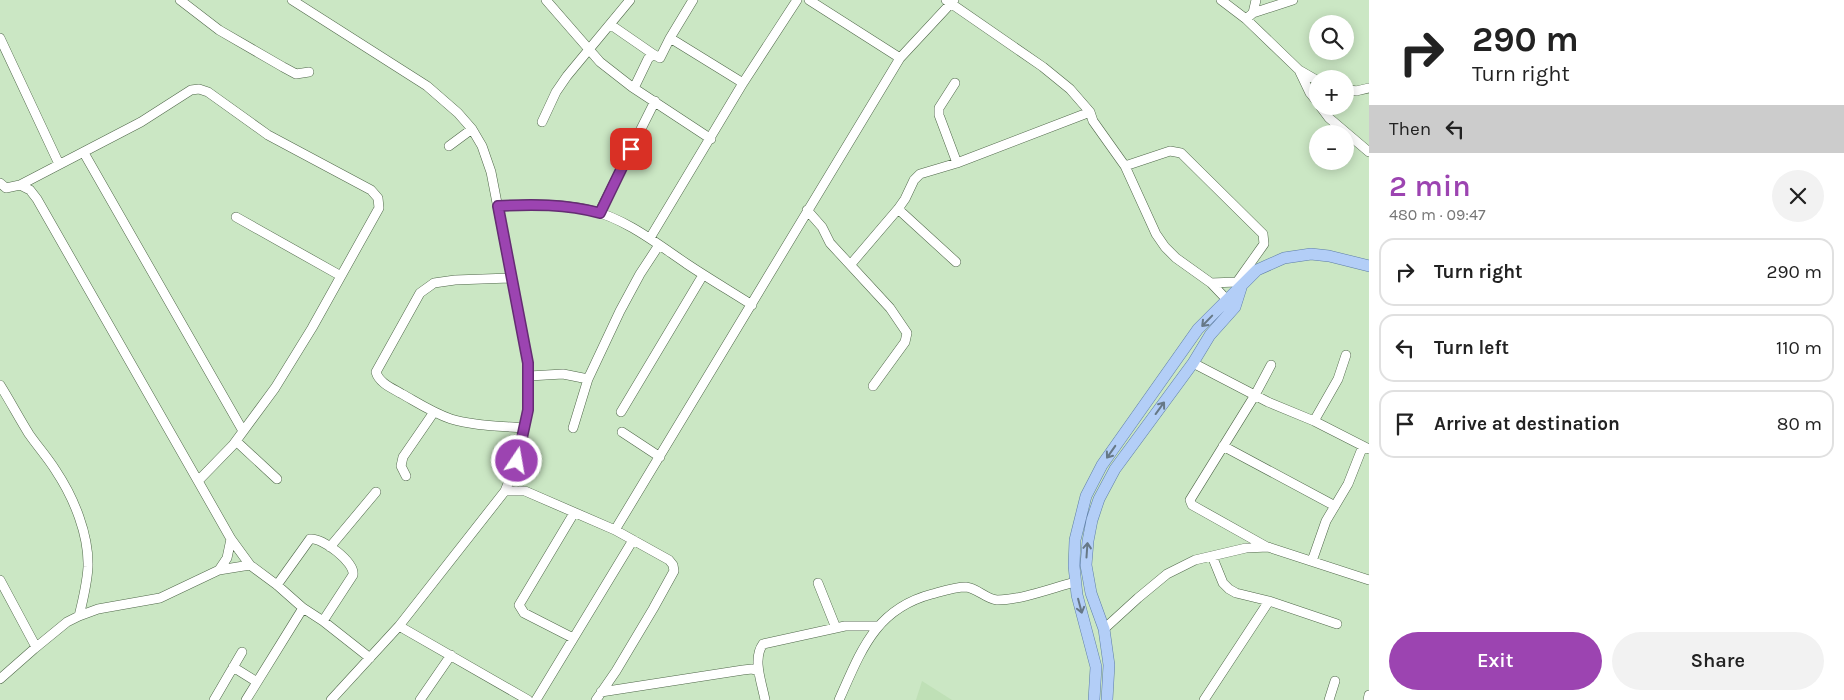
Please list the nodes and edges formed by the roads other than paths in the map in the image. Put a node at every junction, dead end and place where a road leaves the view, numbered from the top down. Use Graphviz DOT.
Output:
graph roads {
  1 [pos="180,0"];
  2 [pos="546,0"];
  3 [pos="630,0"];
  4 [pos="693,0"];
  5 [pos="797,0"];
  6 [pos="809,0"];
  7 [pos="1221,0"];
  8 [pos="1256,0"];
  9 [pos="1293,0"];
  10 [pos="297,1"];
  11 [pos="950,1"];
  12 [pos="1250,16"];
  13 [pos="611,25"];
  14 [pos="0,38"];
  15 [pos="670,38"];
  16 [pos="590,50"];
  17 [pos="653,54"];
  18 [pos="900,58"];
  19 [pos="1299,70"];
  20 [pos="309,72"];
  21 [pos="1309,76"];
  22 [pos="743,83"];
  23 [pos="954,83"];
  24 [pos="634,88"];
  25 [pos="1369,88"];
  26 [pos="1309,91"];
  27 [pos="1354,91"];
  28 [pos="655,101"];
  29 [pos="1090,112"];
  30 [pos="1327,115"];
  31 [pos="542,122"];
  32 [pos="472,129"];
  33 [pos="711,139"];
  34 [pos="449,146"];
  35 [pos="1369,152"];
  36 [pos="84,154"];
  37 [pos="957,163"];
  38 [pos="59,164"];
  39 [pos="1124,166"];
  40 [pos="0,183"];
  41 [pos="20,185"];
  42 [pos="498,206"];
  43 [pos="898,209"];
  44 [pos="807,210"];
  45 [pos="600,213"];
  46 [pos="236,218"];
  47 [pos="650,238"];
  48 [pos="659,245"];
  49 [pos="956,262"];
  50 [pos="852,264"];
  51 [pos="1369,266"];
  52 [pos="703,275"];
  53 [pos="340,276"];
  54 [pos="512,278"];
  55 [pos="1211,283"];
  56 [pos="1231,304"];
  57 [pos="752,305"];
  58 [pos="1346,356"];
  59 [pos="1193,363"];
  60 [pos="1271,365"];
  61 [pos="529,376"];
  62 [pos="588,379"];
  63 [pos="0,385"];
  64 [pos="873,386"];
  65 [pos="1255,395"];
  66 [pos="434,412"];
  67 [pos="621,412"];
  68 [pos="1314,421"];
  69 [pos="524,428"];
  70 [pos="573,428"];
  71 [pos="243,430"];
  72 [pos="622,432"];
  73 [pos="236,442"];
  74 [pos="1223,446"];
  75 [pos="1366,448"];
  76 [pos="660,457"];
  77 [pos="406,476"];
  78 [pos="277,479"];
  79 [pos="198,481"];
  80 [pos="504,491"];
  81 [pos="376,492"];
  82 [pos="1335,506"];
  83 [pos="574,513"];
  84 [pos="615,530"];
  85 [pos="231,539"];
  86 [pos="633,540"];
  87 [pos="330,547"];
  88 [pos="1268,547"];
  89 [pos="1212,556"];
  90 [pos="1312,561"];
  91 [pos="250,565"];
  92 [pos="219,570"];
  93 [pos="0,580"];
  94 [pos="1369,580"];
  95 [pos="1075,582"];
  96 [pos="818,583"];
  97 [pos="277,585"];
  98 [pos="1269,601"];
  99 [pos="303,608"];
  100 [pos="78,616"];
  101 [pos="323,621"];
  102 [pos="1337,624"];
  103 [pos="399,626"];
  104 [pos="878,626"];
  105 [pos="836,628"];
  106 [pos="1104,629"];
  107 [pos="573,638"];
  108 [pos="36,647"];
  109 [pos="242,652"];
  110 [pos="451,655"];
  111 [pos="370,658"];
  112 [pos="233,667"];
  113 [pos="758,671"];
  114 [pos="0,679"];
  115 [pos="1335,681"];
  116 [pos="257,682"];
  117 [pos="1369,695"];
  118 [pos="598,696"];
  119 [pos="214,700"];
  120 [pos="246,700"];
  121 [pos="331,700"];
  122 [pos="420,700"];
  123 [pos="528,700"];
  124 [pos="536,700"];
  125 [pos="764,700"];
  126 [pos="839,700"];
  127 [pos="1095,700"];
  128 [pos="1107,700"];
  129 [pos="1204,700"];
  130 [pos="1329,700"];
  131 [pos="1368,700"];
  1 -- 20 [label="street"];
  2 -- 16 [label="street"];
  3 -- 13 [label="street"];
  4 -- 15 [label="street"];
  5 -- 22 [label="street"];
  6 -- 18 [label="street"];
  7 -- 12 [label="street"];
  8 -- 12 [label="street"];
  9 -- 12 [label="street"];
  10 -- 32 [label="street"];
  11 -- 18 [label="street"];
  11 -- 29 [label="street"];
  12 -- 19 [label="street"];
  13 -- 16 [label="street"];
  13 -- 17 [label="street"];
  14 -- 38 [label="street"];
  15 -- 17 [label="street"];
  15 -- 22 [label="street"];
  16 -- 24 [label="street"];
  16 -- 31 [label="street"];
  17 -- 24 [label="street"];
  18 -- 44 [label="street"];
  19 -- 21 [label="street"];
  19 -- 26 [label="street"];
  22 -- 33 [label="street"];
  23 -- 37 [label="street"];
  24 -- 28 [label="street"];
  25 -- 27 [label="street"];
  28 -- 33 [label="street"];
  28 -- 45 [label="street"];
  29 -- 37 [label="street"];
  29 -- 39 [label="street"];
  30 -- 35 [label="street"];
  32 -- 34 [label="street"];
  32 -- 42 [label="street"];
  33 -- 47 [label="street"];
  36 -- 38 [label="street"];
  36 -- 53 [label="street"];
  36 -- 71 [label="street"];
  37 -- 43 [label="street"];
  38 -- 41 [label="street"];
  39 -- 55 [label="street"];
  39 -- 55 [label="street"];
  40 -- 41 [label="street"];
  41 -- 79 [label="street"];
  42 -- 45 [label="street"];
  42 -- 54 [label="street"];
  43 -- 49 [label="street"];
  43 -- 50 [label="street"];
  44 -- 50 [label="street"];
  44 -- 57 [label="street"];
  45 -- 47 [label="street"];
  46 -- 53 [label="street"];
  47 -- 48 [label="street"];
  48 -- 52 [label="street"];
  48 -- 62 [label="street"];
  50 -- 64 [label="street"];
  51 -- 56 [label="main road"];
  52 -- 57 [label="street"];
  52 -- 67 [label="street"];
  53 -- 71 [label="street"];
  54 -- 61 [label="street"];
  54 -- 66 [label="street"];
  55 -- 56 [label="street"];
  56 -- 59 [label="main road"];
  56 -- 95 [label="main road, one-way"];
  57 -- 76 [label="street"];
  58 -- 68 [label="street"];
  59 -- 65 [label="street"];
  106 -- 59 [label="main road, one-way"];
  60 -- 65 [label="street"];
  61 -- 62 [label="street"];
  61 -- 69 [label="street"];
  62 -- 70 [label="street"];
  63 -- 100 [label="street"];
  65 -- 68 [label="street"];
  65 -- 74 [label="street"];
  66 -- 69 [label="street"];
  66 -- 77 [label="street"];
  68 -- 75 [label="street"];
  69 -- 80 [label="street"];
  71 -- 73 [label="street"];
  72 -- 76 [label="street"];
  73 -- 78 [label="street"];
  73 -- 79 [label="street"];
  74 -- 82 [label="street"];
  74 -- 88 [label="street"];
  75 -- 82 [label="street"];
  76 -- 84 [label="street"];
  79 -- 85 [label="street"];
  80 -- 83 [label="street"];
  80 -- 103 [label="street"];
  81 -- 87 [label="street"];
  82 -- 90 [label="street"];
  83 -- 84 [label="street"];
  83 -- 107 [label="street"];
  84 -- 86 [label="street"];
  85 -- 91 [label="street"];
  85 -- 92 [label="street"];
  86 -- 107 [label="street"];
  86 -- 118 [label="street"];
  87 -- 97 [label="street"];
  87 -- 101 [label="street"];
  88 -- 89 [label="street"];
  88 -- 90 [label="street"];
  89 -- 98 [label="street"];
  89 -- 106 [label="street"];
  90 -- 94 [label="street"];
  91 -- 92 [label="street"];
  91 -- 97 [label="street"];
  92 -- 100 [label="street"];
  93 -- 108 [label="street"];
  95 -- 104 [label="street"];
  95 -- 127 [label="main road, one-way"];
  96 -- 105 [label="street"];
  97 -- 99 [label="street"];
  98 -- 102 [label="street"];
  98 -- 129 [label="street"];
  99 -- 101 [label="street"];
  99 -- 116 [label="street"];
  100 -- 108 [label="street"];
  101 -- 111 [label="street"];
  103 -- 110 [label="street"];
  103 -- 111 [label="street"];
  104 -- 105 [label="street"];
  104 -- 126 [label="street"];
  105 -- 113 [label="street"];
  106 -- 128 [label="main road"];
  107 -- 124 [label="street"];
  108 -- 114 [label="street"];
  109 -- 112 [label="street"];
  110 -- 122 [label="street"];
  110 -- 123 [label="street"];
  111 -- 121 [label="street"];
  112 -- 116 [label="street"];
  112 -- 119 [label="street"];
  113 -- 118 [label="street"];
  113 -- 125 [label="street"];
  115 -- 130 [label="street"];
  116 -- 120 [label="street"];
  117 -- 131 [label="street"];
}
